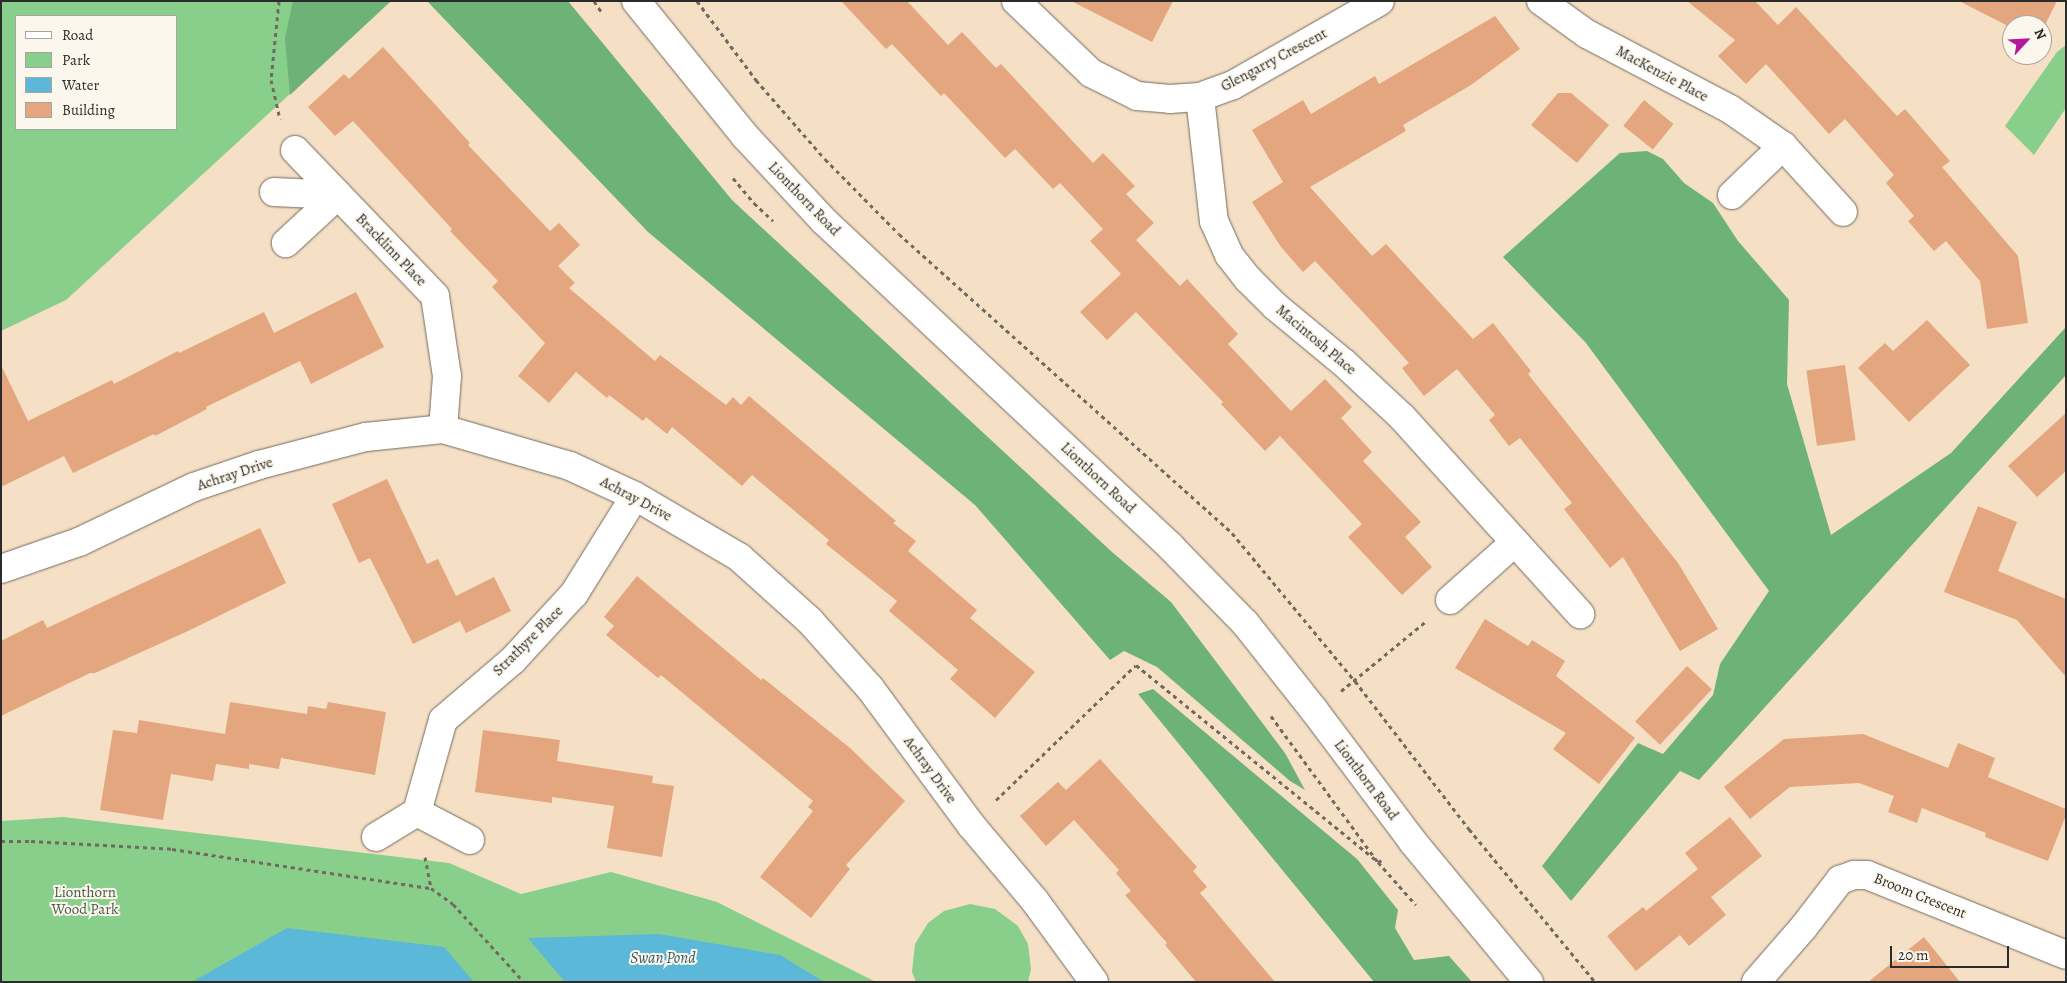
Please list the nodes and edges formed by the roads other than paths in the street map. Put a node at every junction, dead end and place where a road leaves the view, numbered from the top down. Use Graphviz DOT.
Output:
graph roads {
  1 [pos="636,1"];
  2 [pos="1016,1"];
  3 [pos="1380,1"];
  4 [pos="1541,1"];
  5 [pos="1200,97"];
  6 [pos="1783,146"];
  7 [pos="295,150"];
  8 [pos="274,192"];
  9 [pos="338,195"];
  10 [pos="1732,195"];
  11 [pos="1843,212"];
  12 [pos="286,243"];
  13 [pos="443,429"];
  14 [pos="635,496"];
  15 [pos="1515,542"];
  16 [pos="1,569"];
  17 [pos="1450,600"];
  18 [pos="1580,614"];
  19 [pos="417,812"];
  20 [pos="376,837"];
  21 [pos="470,840"];
  22 [pos="2066,955"];
  23 [pos="1094,982"];
  24 [pos="1530,982"];
  25 [pos="1756,982"];
  1 -- 24 [label="street, Lionthorn Road"];
  2 -- 5 [label="street, Glengarry Crescent"];
  3 -- 5 [label="street, Glengarry Crescent"];
  4 -- 6 [label="street, MacKenzie Place"];
  5 -- 15 [label="street, Macintosh Place"];
  6 -- 10 [label="street"];
  6 -- 11 [label="street, MacKenzie Place"];
  7 -- 9 [label="street, Bracklinn Place"];
  8 -- 9 [label="street"];
  9 -- 12 [label="street"];
  9 -- 13 [label="street, Bracklinn Place"];
  13 -- 14 [label="street, Achray Drive"];
  13 -- 16 [label="street, Achray Drive"];
  14 -- 19 [label="street, Strathyre Place"];
  14 -- 23 [label="street, Achray Drive"];
  15 -- 17 [label="street"];
  15 -- 18 [label="street, Macintosh Place"];
  19 -- 20 [label="street"];
  19 -- 21 [label="street"];
  22 -- 25 [label="street, Broom Crescent"];
}
